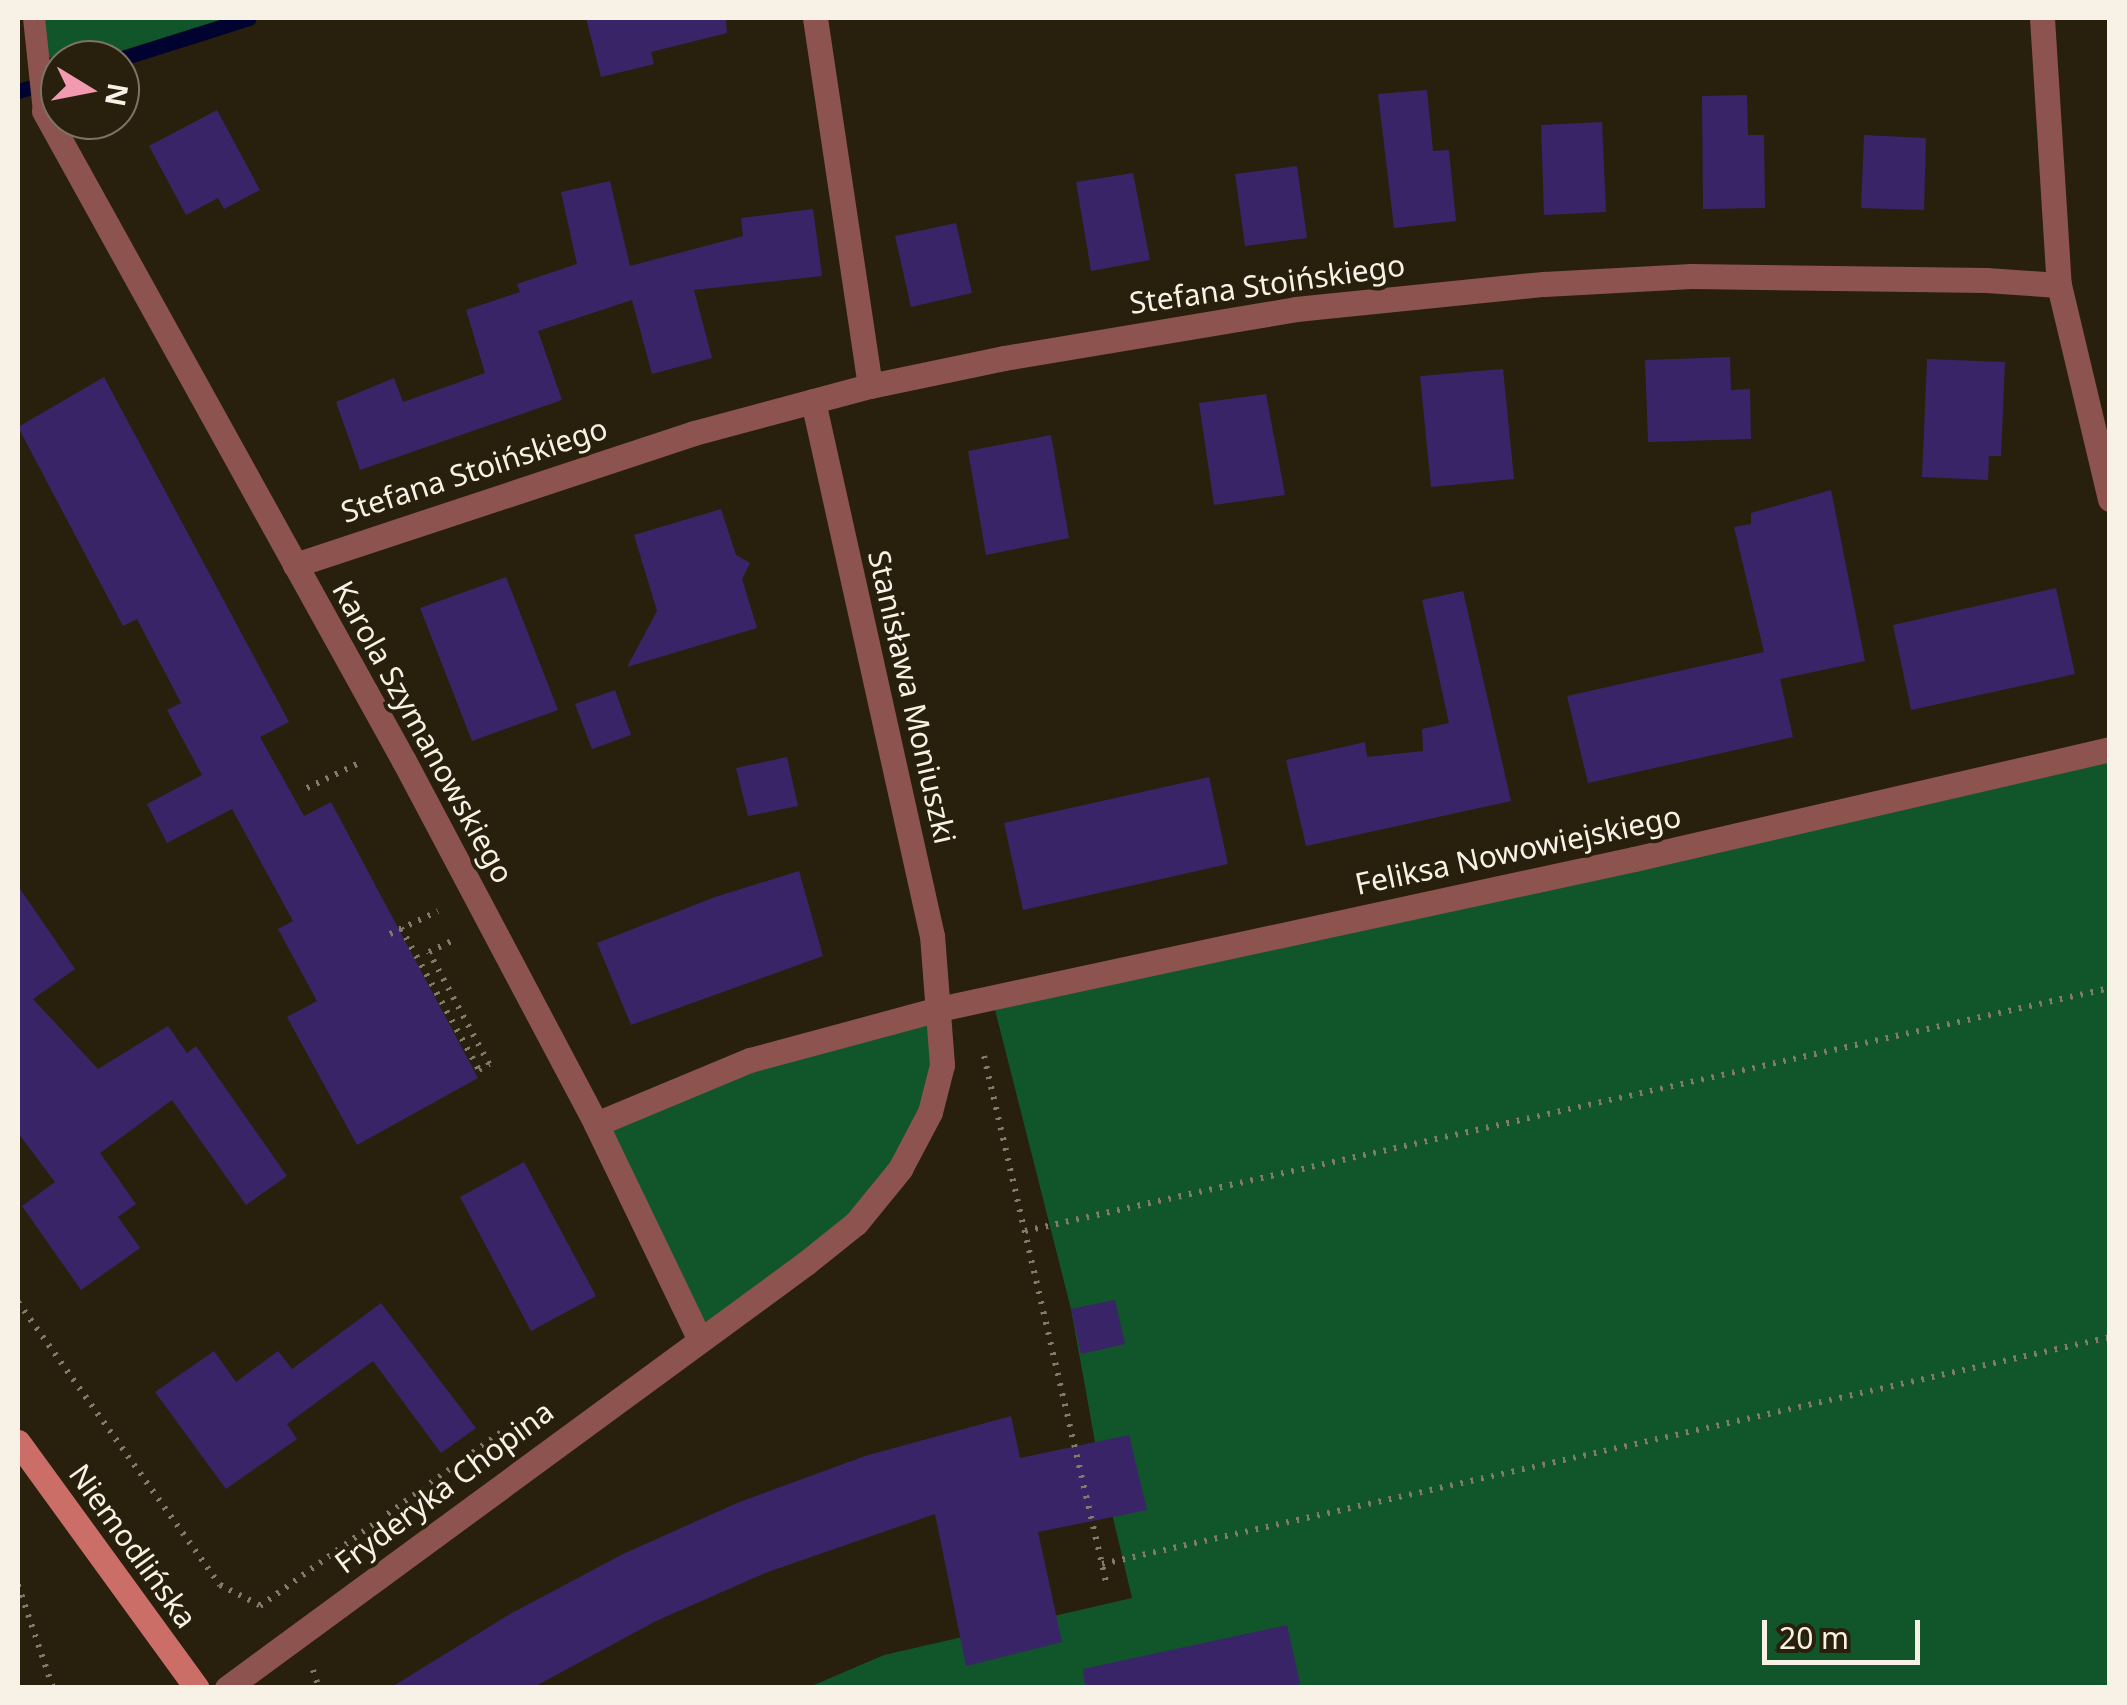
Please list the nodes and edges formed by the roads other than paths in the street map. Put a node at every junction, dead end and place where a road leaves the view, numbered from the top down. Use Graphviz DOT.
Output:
graph roads {
  1 [pos="18,18"];
  2 [pos="26,18"];
  3 [pos="34,18"];
  4 [pos="814,18"];
  5 [pos="2042,18"];
  6 [pos="40,84"];
  7 [pos="60,140"];
  8 [pos="2060,285"];
  9 [pos="870,386"];
  10 [pos="813,401"];
  11 [pos="2110,499"];
  12 [pos="294,564"];
  13 [pos="2110,749"];
  14 [pos="939,1009"];
  15 [pos="596,1124"];
  16 [pos="699,1338"];
  17 [pos="18,1442"];
  18 [pos="197,1688"];
  19 [pos="227,1688"];
  1 -- 2 [label="lane"];
  3 -- 6 [label="lane"];
  4 -- 9 [label="street"];
  5 -- 8 [label="street"];
  7 -- 12 [label="street, Karola Szymanowskiego"];
  8 -- 9 [label="street, Stefana Stoińskiego"];
  8 -- 11 [label="street"];
  9 -- 10 [label="street, Stefana Stoińskiego"];
  10 -- 12 [label="street, Stefana Stoińskiego"];
  10 -- 14 [label="street, Stanisława Moniuszki"];
  12 -- 15 [label="street, Karola Szymanowskiego"];
  13 -- 14 [label="street, Feliksa Nowowiejskiego"];
  14 -- 15 [label="street, Feliksa Nowowiejskiego"];
  14 -- 16 [label="street, Stanisława Moniuszki"];
  15 -- 16 [label="street, Karola Szymanowskiego"];
  16 -- 19 [label="street, Fryderyka Chopina"];
  17 -- 18 [label="main road, Niemodlińska"];
}
